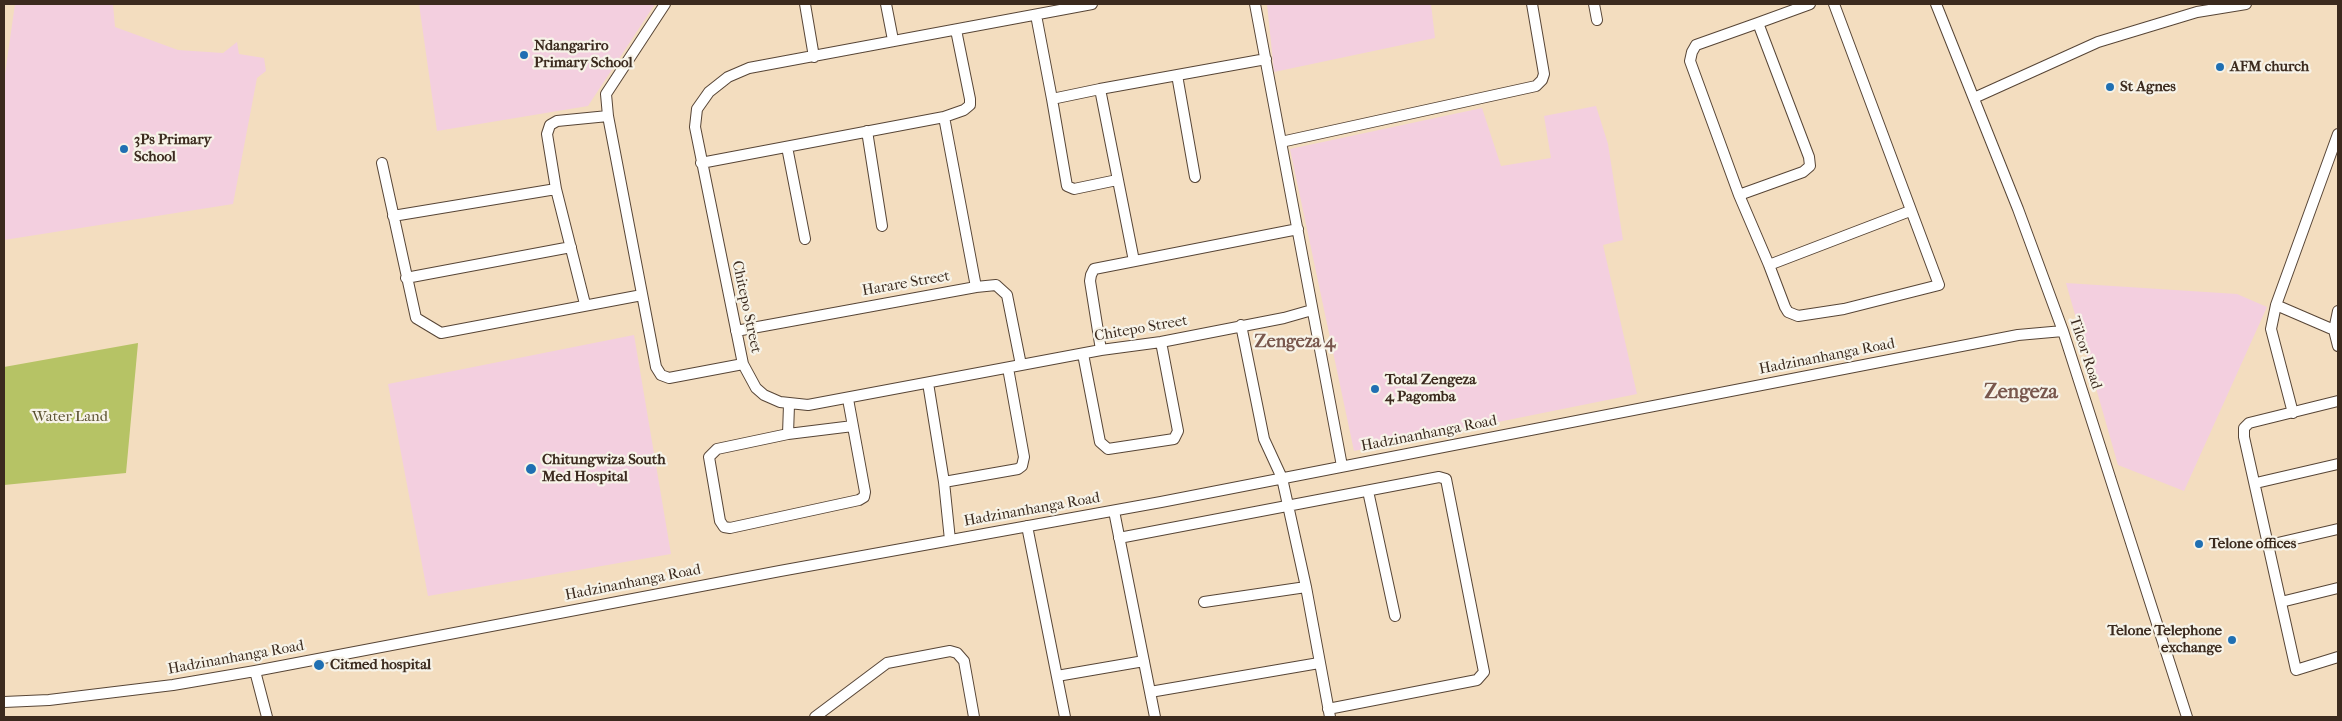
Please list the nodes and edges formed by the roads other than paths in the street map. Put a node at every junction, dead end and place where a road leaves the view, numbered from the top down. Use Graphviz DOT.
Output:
graph roads {
  1 [pos="665,4"];
  2 [pos="805,4"];
  3 [pos="886,4"];
  4 [pos="1092,4"];
  5 [pos="1255,4"];
  6 [pos="1532,4"];
  7 [pos="1594,4"];
  8 [pos="1810,4"];
  9 [pos="1834,4"];
  10 [pos="1936,4"];
  11 [pos="2246,4"];
  12 [pos="1036,15"];
  13 [pos="1597,20"];
  14 [pos="1758,23"];
  15 [pos="956,30"];
  16 [pos="893,40"];
  17 [pos="814,57"];
  18 [pos="1266,59"];
  19 [pos="1177,75"];
  20 [pos="1100,89"];
  21 [pos="1974,98"];
  22 [pos="1052,100"];
  23 [pos="608,116"];
  24 [pos="944,117"];
  25 [pos="867,131"];
  26 [pos="2338,134"];
  27 [pos="1281,142"];
  28 [pos="787,147"];
  29 [pos="382,163"];
  30 [pos="701,164"];
  31 [pos="1195,177"];
  32 [pos="1118,180"];
  33 [pos="556,190"];
  34 [pos="1739,195"];
  35 [pos="1910,211"];
  36 [pos="393,216"];
  37 [pos="882,226"];
  38 [pos="1298,229"];
  39 [pos="804,239"];
  40 [pos="571,248"];
  41 [pos="1134,261"];
  42 [pos="1769,265"];
  43 [pos="406,278"];
  44 [pos="976,287"];
  45 [pos="642,295"];
  46 [pos="585,304"];
  47 [pos="2276,305"];
  48 [pos="1312,310"];
  49 [pos="2338,311"];
  50 [pos="1241,325"];
  51 [pos="2334,330"];
  52 [pos="736,331"];
  53 [pos="2062,331"];
  54 [pos="1161,342"];
  55 [pos="2338,346"];
  56 [pos="1101,350"];
  57 [pos="1083,354"];
  58 [pos="743,364"];
  59 [pos="1021,365"];
  60 [pos="1008,368"];
  61 [pos="928,383"];
  62 [pos="848,398"];
  63 [pos="2338,401"];
  64 [pos="788,404"];
  65 [pos="2293,413"];
  66 [pos="853,426"];
  67 [pos="788,434"];
  68 [pos="2338,464"];
  69 [pos="1342,466"];
  70 [pos="1282,478"];
  71 [pos="944,482"];
  72 [pos="2256,483"];
  73 [pos="1368,491"];
  74 [pos="1288,506"];
  75 [pos="1114,510"];
  76 [pos="1027,526"];
  77 [pos="2338,529"];
  78 [pos="1119,538"];
  79 [pos="950,540"];
  80 [pos="2269,545"];
  81 [pos="1306,587"];
  82 [pos="2338,588"];
  83 [pos="1204,602"];
  84 [pos="2281,602"];
  85 [pos="1395,616"];
  86 [pos="2338,657"];
  87 [pos="1144,661"];
  88 [pos="1319,663"];
  89 [pos="255,671"];
  90 [pos="1057,676"];
  91 [pos="1150,692"];
  92 [pos="4,702"];
  93 [pos="1329,713"];
  94 [pos="267,717"];
  95 [pos="815,717"];
  96 [pos="974,717"];
  97 [pos="1065,717"];
  98 [pos="1155,717"];
  99 [pos="2187,717"];
  1 -- 23 [label="street"];
  2 -- 17 [label="street"];
  3 -- 16 [label="street"];
  4 -- 12 [label="street, Chitepo Street"];
  5 -- 18 [label="street"];
  6 -- 27 [label="street"];
  7 -- 13 [label="street"];
  8 -- 14 [label="street"];
  9 -- 35 [label="street"];
  10 -- 21 [label="street, Tilcor Road"];
  11 -- 21 [label="street"];
  12 -- 15 [label="street, Chitepo Street"];
  12 -- 22 [label="street"];
  14 -- 34 [label="street"];
  14 -- 34 [label="street"];
  15 -- 16 [label="street, Chitepo Street"];
  15 -- 24 [label="street"];
  16 -- 17 [label="street, Chitepo Street"];
  17 -- 30 [label="street, Chitepo Street"];
  18 -- 19 [label="street"];
  18 -- 27 [label="street"];
  19 -- 20 [label="street"];
  19 -- 31 [label="street"];
  20 -- 22 [label="street"];
  20 -- 32 [label="street"];
  21 -- 53 [label="street, Tilcor Road"];
  22 -- 32 [label="street"];
  23 -- 33 [label="street"];
  23 -- 45 [label="street"];
  24 -- 25 [label="street"];
  24 -- 44 [label="street"];
  25 -- 28 [label="street"];
  25 -- 37 [label="street"];
  26 -- 47 [label="street"];
  27 -- 38 [label="street"];
  28 -- 30 [label="street"];
  28 -- 39 [label="street"];
  29 -- 36 [label="street"];
  30 -- 52 [label="street, Chitepo Street"];
  32 -- 41 [label="street"];
  33 -- 36 [label="street"];
  33 -- 40 [label="street"];
  34 -- 42 [label="street"];
  35 -- 42 [label="street"];
  35 -- 42 [label="street"];
  36 -- 43 [label="street"];
  38 -- 41 [label="street"];
  38 -- 48 [label="street"];
  40 -- 43 [label="street"];
  40 -- 46 [label="street"];
  41 -- 56 [label="street"];
  43 -- 46 [label="street"];
  44 -- 52 [label="street, Harare Street"];
  44 -- 59 [label="street, Harare Street"];
  45 -- 46 [label="street"];
  45 -- 58 [label="street"];
  47 -- 51 [label="street"];
  47 -- 65 [label="street"];
  48 -- 50 [label="street, Chitepo Street"];
  48 -- 69 [label="street"];
  49 -- 51 [label="street"];
  50 -- 54 [label="street, Chitepo Street"];
  50 -- 70 [label="street"];
  51 -- 55 [label="street"];
  52 -- 58 [label="street, Chitepo Street"];
  53 -- 69 [label="street, Hadzinanhanga Road"];
  53 -- 99 [label="street, Tilcor Road"];
  54 -- 56 [label="street, Chitepo Street"];
  54 -- 57 [label="street"];
  56 -- 57 [label="street, Chitepo Street"];
  57 -- 59 [label="street, Chitepo Street"];
  58 -- 64 [label="street, Chitepo Street"];
  59 -- 60 [label="street, Chitepo Street"];
  60 -- 61 [label="street, Chitepo Street"];
  60 -- 71 [label="street"];
  61 -- 62 [label="street, Chitepo Street"];
  61 -- 71 [label="street"];
  62 -- 64 [label="street, Chitepo Street"];
  62 -- 66 [label="street"];
  63 -- 65 [label="street"];
  64 -- 67 [label="street"];
  65 -- 72 [label="street"];
  66 -- 67 [label="street"];
  66 -- 67 [label="street"];
  68 -- 72 [label="street"];
  69 -- 70 [label="street, Hadzinanhanga Road"];
  70 -- 74 [label="street"];
  70 -- 75 [label="street, Hadzinanhanga Road"];
  71 -- 79 [label="street"];
  72 -- 80 [label="street"];
  73 -- 74 [label="street"];
  73 -- 85 [label="street"];
  73 -- 93 [label="street"];
  74 -- 78 [label="street"];
  74 -- 81 [label="street"];
  75 -- 76 [label="street, Hadzinanhanga Road"];
  75 -- 78 [label="street"];
  76 -- 79 [label="street, Hadzinanhanga Road"];
  76 -- 90 [label="street"];
  77 -- 80 [label="street"];
  78 -- 87 [label="street"];
  79 -- 89 [label="street, Hadzinanhanga Road"];
  80 -- 84 [label="street"];
  81 -- 83 [label="street"];
  81 -- 88 [label="street"];
  82 -- 84 [label="street"];
  84 -- 86 [label="street"];
  87 -- 90 [label="street"];
  87 -- 91 [label="street"];
  88 -- 91 [label="street"];
  88 -- 93 [label="street"];
  89 -- 92 [label="street, Hadzinanhanga Road"];
  89 -- 94 [label="street"];
  90 -- 97 [label="street"];
  91 -- 98 [label="street"];
  95 -- 96 [label="street"];
}
